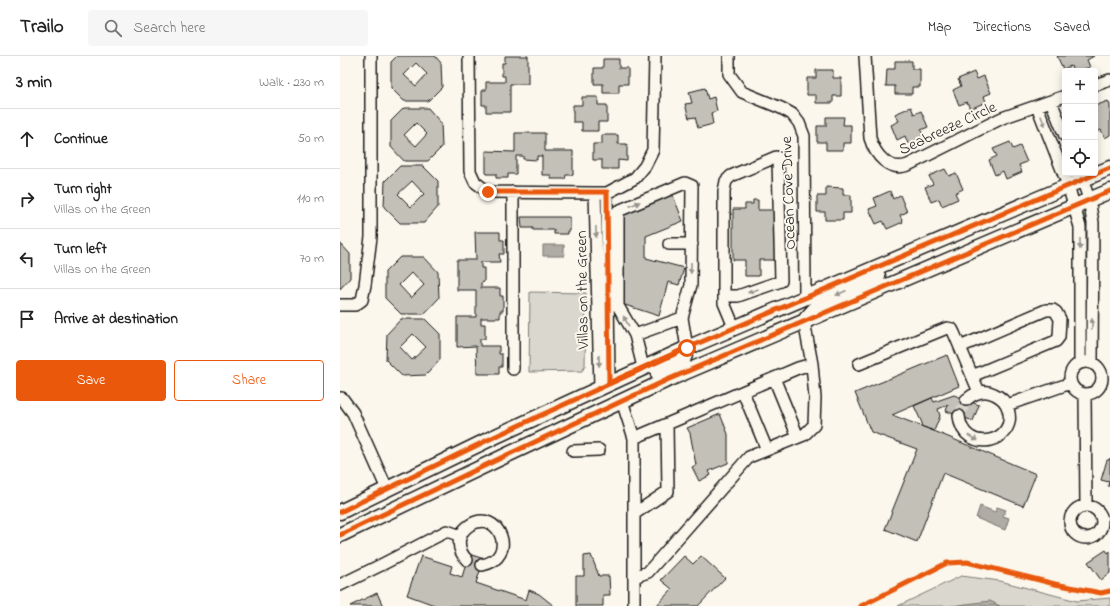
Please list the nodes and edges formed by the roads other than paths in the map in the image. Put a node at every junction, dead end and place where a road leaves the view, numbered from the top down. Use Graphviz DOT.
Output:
graph roads {
  1 [pos="371,56"];
  2 [pos="469,56"];
  3 [pos="655,56"];
  4 [pos="729,56"];
  5 [pos="865,56"];
  6 [pos="1110,80"];
  7 [pos="1098,85"];
  8 [pos="1062,97"];
  9 [pos="1051,101"];
  10 [pos="1037,106"];
  11 [pos="1062,128"];
  12 [pos="1062,133"];
  13 [pos="1049,136"];
  14 [pos="1110,168"];
  15 [pos="1098,171"];
  16 [pos="1081,176"];
  17 [pos="1068,185"];
  18 [pos="1110,191"];
  19 [pos="513,192"];
  20 [pos="595,192"];
  21 [pos="607,192"];
  22 [pos="1090,199"];
  23 [pos="1075,206"];
  24 [pos="963,230"];
  25 [pos="669,244"];
  26 [pos="692,244"];
  27 [pos="724,296"];
  28 [pos="805,297"];
  29 [pos="340,305"];
  30 [pos="682,318"];
  31 [pos="804,322"];
  32 [pos="734,327"];
  33 [pos="635,336"];
  34 [pos="960,346"];
  35 [pos="687,348"];
  36 [pos="1092,362"];
  37 [pos="1080,363"];
  38 [pos="812,364"];
  39 [pos="859,364"];
  40 [pos="643,367"];
  41 [pos="513,369"];
  42 [pos="1106,375"];
  43 [pos="972,376"];
  44 [pos="774,378"];
  45 [pos="1070,383"];
  46 [pos="605,385"];
  47 [pos="743,392"];
  48 [pos="979,392"];
  49 [pos="1085,395"];
  50 [pos="340,398"];
  51 [pos="966,400"];
  52 [pos="622,401"];
  53 [pos="1007,405"];
  54 [pos="959,416"];
  55 [pos="667,424"];
  56 [pos="798,437"];
  57 [pos="634,438"];
  58 [pos="534,442"];
  59 [pos="599,450"];
  60 [pos="767,450"];
  61 [pos="573,451"];
  62 [pos="387,489"];
  63 [pos="373,496"];
  64 [pos="1086,505"];
  65 [pos="340,512"];
  66 [pos="634,514"];
  67 [pos="1106,514"];
  68 [pos="340,522"];
  69 [pos="340,535"];
  70 [pos="461,536"];
  71 [pos="467,560"];
  72 [pos="482,565"];
  73 [pos="634,577"];
  74 [pos="340,585"];
  75 [pos="634,606"];
  1 -- 29 [label="street"];
  2 -- 19 [label="street"];
  3 -- 21 [label="street"];
  4 -- 28 [label="street, Ocean Cove Drive"];
  5 -- 10 [label="street, Seabreeze Circle"];
  6 -- 7 [label="street"];
  8 -- 9 [label="street, Seabreeze Circle"];
  9 -- 10 [label="street, Seabreeze Circle"];
  9 -- 11 [label="street"];
  10 -- 13 [label="street, one-way"];
  12 -- 13 [label="street"];
  13 -- 17 [label="street"];
  14 -- 15 [label="main road"];
  16 -- 17 [label="main road"];
  16 -- 22 [label="street"];
  17 -- 23 [label="street"];
  17 -- 24 [label="main road"];
  18 -- 22 [label="main road"];
  19 -- 20 [label="street"];
  19 -- 41 [label="street"];
  20 -- 21 [label="street"];
  20 -- 46 [label="street, Villas on the Green, one-way"];
  21 -- 46 [label="street, Villas on the Green"];
  22 -- 23 [label="main road"];
  36 -- 22 [label="street, one-way"];
  23 -- 31 [label="main road"];
  23 -- 37 [label="street, one-way"];
  24 -- 28 [label="main road"];
  24 -- 31 [label="main road, one-way"];
  25 -- 26 [label="street"];
  26 -- 30 [label="street, one-way"];
  33 -- 26 [label="street, one-way"];
  27 -- 27 [label="street, one-way"];
  27 -- 32 [label="street"];
  28 -- 32 [label="main road"];
  30 -- 33 [label="street"];
  30 -- 35 [label="street"];
  31 -- 38 [label="street"];
  31 -- 52 [label="main road"];
  32 -- 35 [label="main road"];
  33 -- 40 [label="street"];
  34 -- 39 [label="street"];
  34 -- 43 [label="street"];
  34 -- 43 [label="street"];
  35 -- 40 [label="main road"];
  35 -- 58 [label="main road"];
  36 -- 37 [label="street"];
  36 -- 42 [label="street"];
  37 -- 45 [label="street"];
  38 -- 44 [label="street"];
  38 -- 56 [label="street"];
  40 -- 46 [label="main road"];
  42 -- 49 [label="street"];
  43 -- 48 [label="street"];
  44 -- 47 [label="street"];
  44 -- 56 [label="street"];
  45 -- 49 [label="street"];
  45 -- 53 [label="street"];
  46 -- 62 [label="main road"];
  47 -- 55 [label="street"];
  47 -- 60 [label="street"];
  48 -- 51 [label="street"];
  48 -- 53 [label="street"];
  49 -- 64 [label="street"];
  50 -- 62 [label="street"];
  52 -- 57 [label="street"];
  52 -- 58 [label="main road"];
  54 -- 53 [label="street, one-way"];
  55 -- 57 [label="street"];
  55 -- 66 [label="street"];
  56 -- 60 [label="street"];
  57 -- 66 [label="street"];
  58 -- 69 [label="main road"];
  59 -- 61 [label="street"];
  60 -- 73 [label="street"];
  62 -- 63 [label="main road"];
  63 -- 65 [label="main road"];
  63 -- 68 [label="main road"];
  64 -- 67 [label="street"];
  64 -- 67 [label="street"];
  66 -- 73 [label="street"];
  70 -- 71 [label="street"];
  70 -- 72 [label="street"];
  70 -- 74 [label="street"];
  73 -- 75 [label="street"];
}
